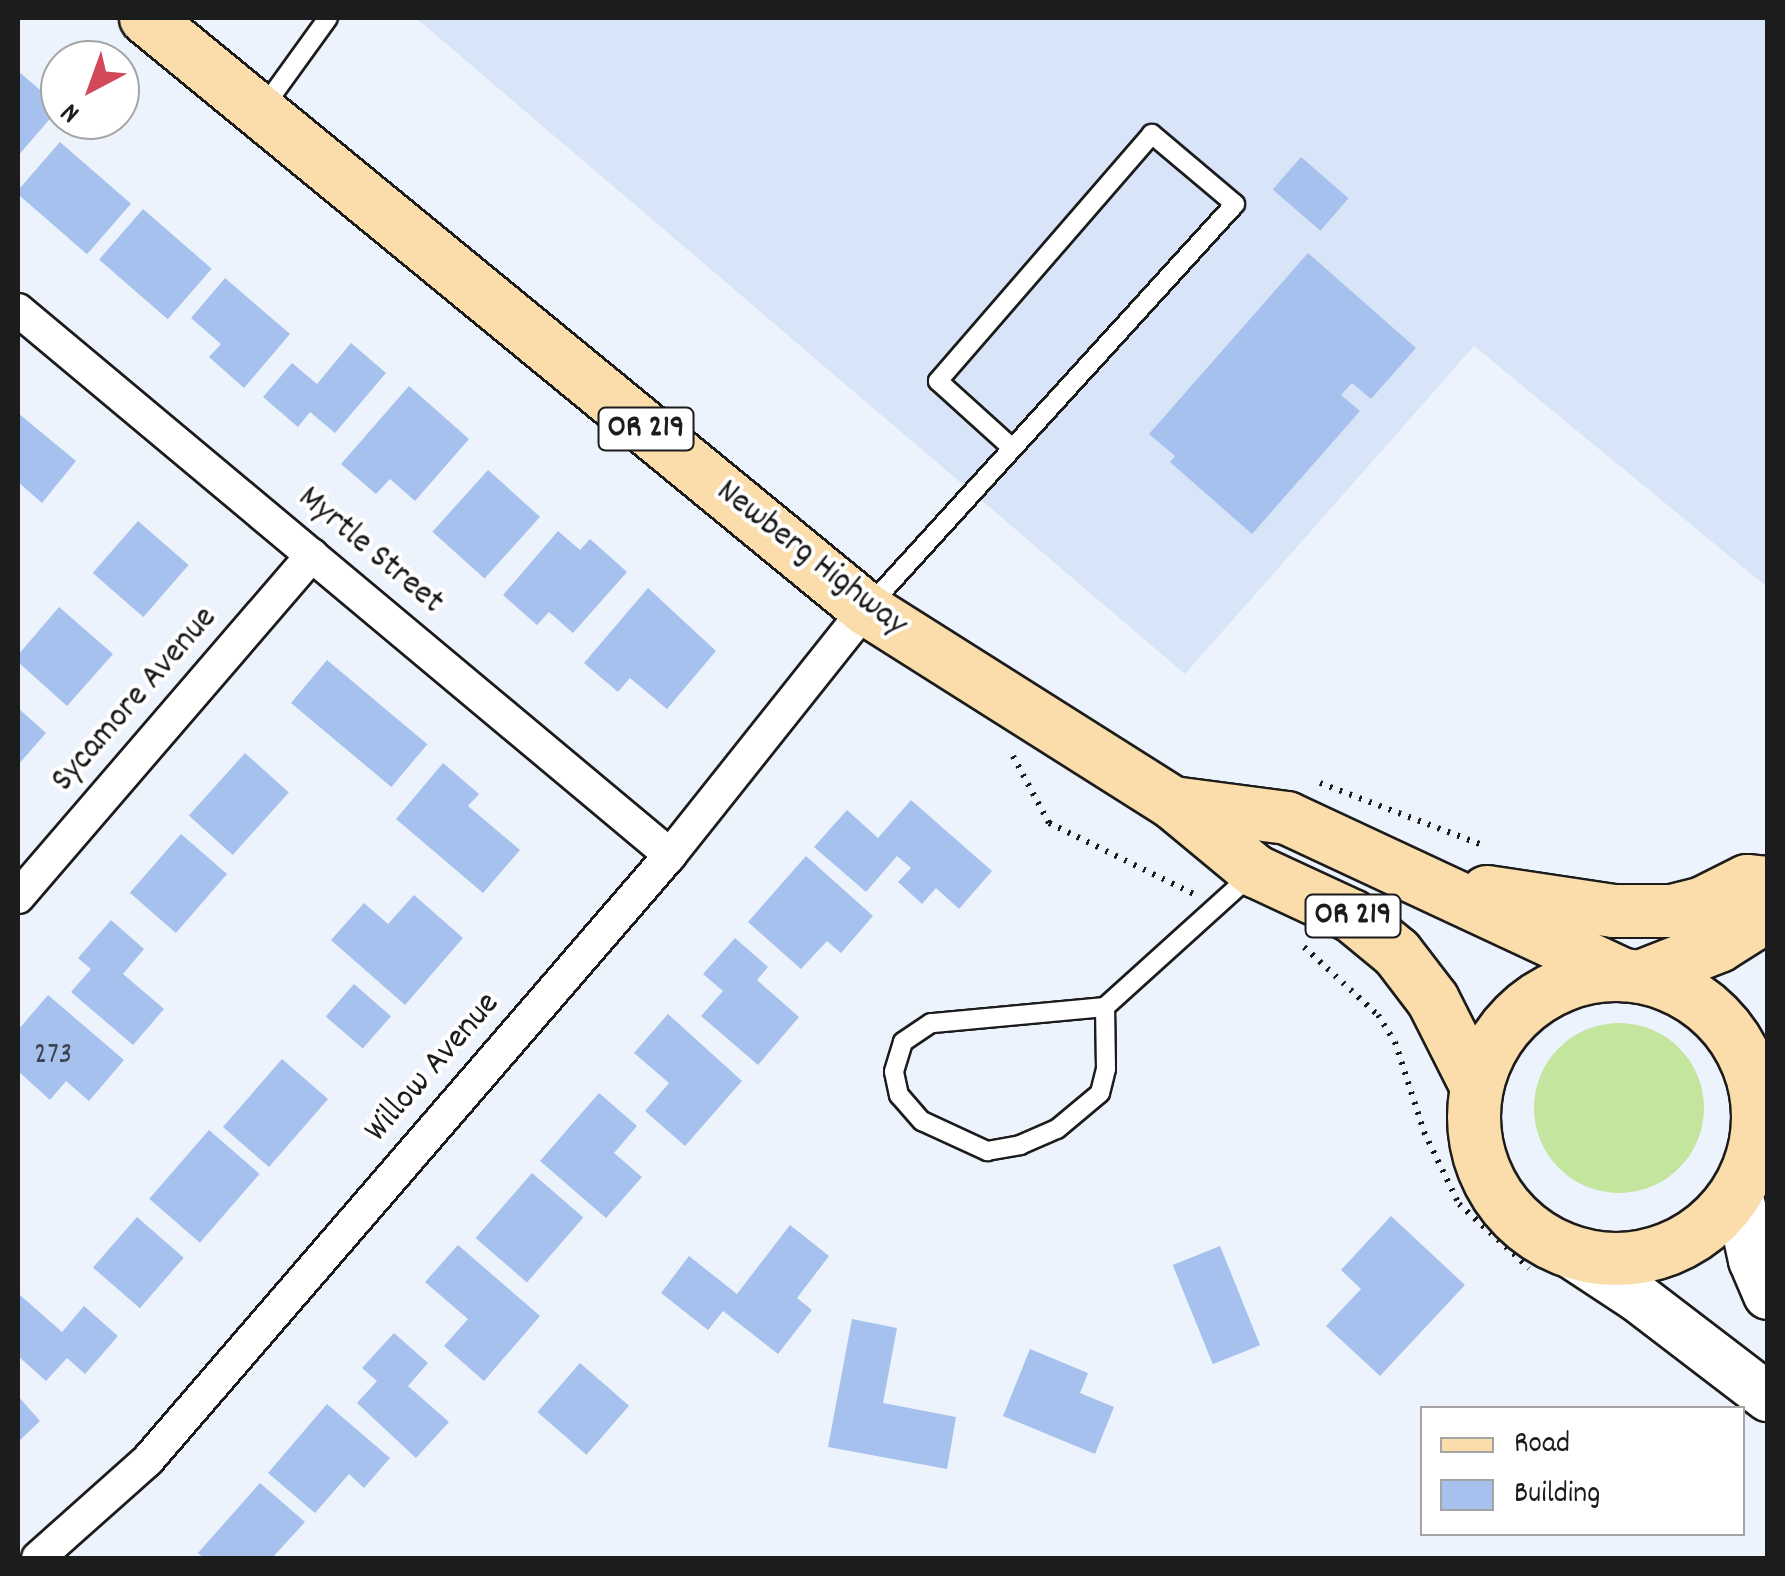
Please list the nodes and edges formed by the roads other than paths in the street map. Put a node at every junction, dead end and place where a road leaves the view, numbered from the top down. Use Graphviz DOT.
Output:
graph roads {
  1 [pos="146,18"];
  2 [pos="328,18"];
  3 [pos="259,112"];
  4 [pos="18,310"];
  5 [pos="1011,447"];
  6 [pos="312,555"];
  7 [pos="866,609"];
  8 [pos="1173,803"];
  9 [pos="670,855"];
  10 [pos="1417,879"];
  11 [pos="1768,883"];
  12 [pos="1236,888"];
  13 [pos="18,897"];
  14 [pos="1768,914"];
  15 [pos="1632,976"];
  16 [pos="1104,1007"];
  17 [pos="1477,1086"];
  18 [pos="1753,1161"];
  19 [pos="1553,1263"];
  20 [pos="1768,1295"];
  21 [pos="1768,1397"];
  22 [pos="38,1558"];
  1 -- 3 [label="main road, Newberg Highway / OR 219"];
  2 -- 3 [label="lane"];
  3 -- 7 [label="main road, Newberg Highway / OR 219"];
  4 -- 6 [label="street, Myrtle Street"];
  5 -- 5 [label="lane"];
  5 -- 7 [label="lane"];
  6 -- 9 [label="street, Myrtle Street"];
  6 -- 13 [label="street, Sycamore Avenue"];
  7 -- 8 [label="main road, Newberg Highway / OR 219"];
  7 -- 9 [label="street, Willow Avenue"];
  8 -- 10 [label="main road, Newberg Highway"];
  8 -- 12 [label="main road, Newberg Highway / OR 219"];
  9 -- 22 [label="street, Willow Avenue"];
  10 -- 11 [label="main road"];
  10 -- 15 [label="main road, Newberg Highway"];
  12 -- 16 [label="lane"];
  12 -- 17 [label="main road, Newberg Highway / OR 219"];
  14 -- 15 [label="main road"];
  15 -- 17 [label="main road"];
  15 -- 18 [label="main road"];
  16 -- 16 [label="lane"];
  17 -- 19 [label="main road"];
  18 -- 19 [label="main road"];
  18 -- 20 [label="main road"];
  19 -- 21 [label="main road"];
}
